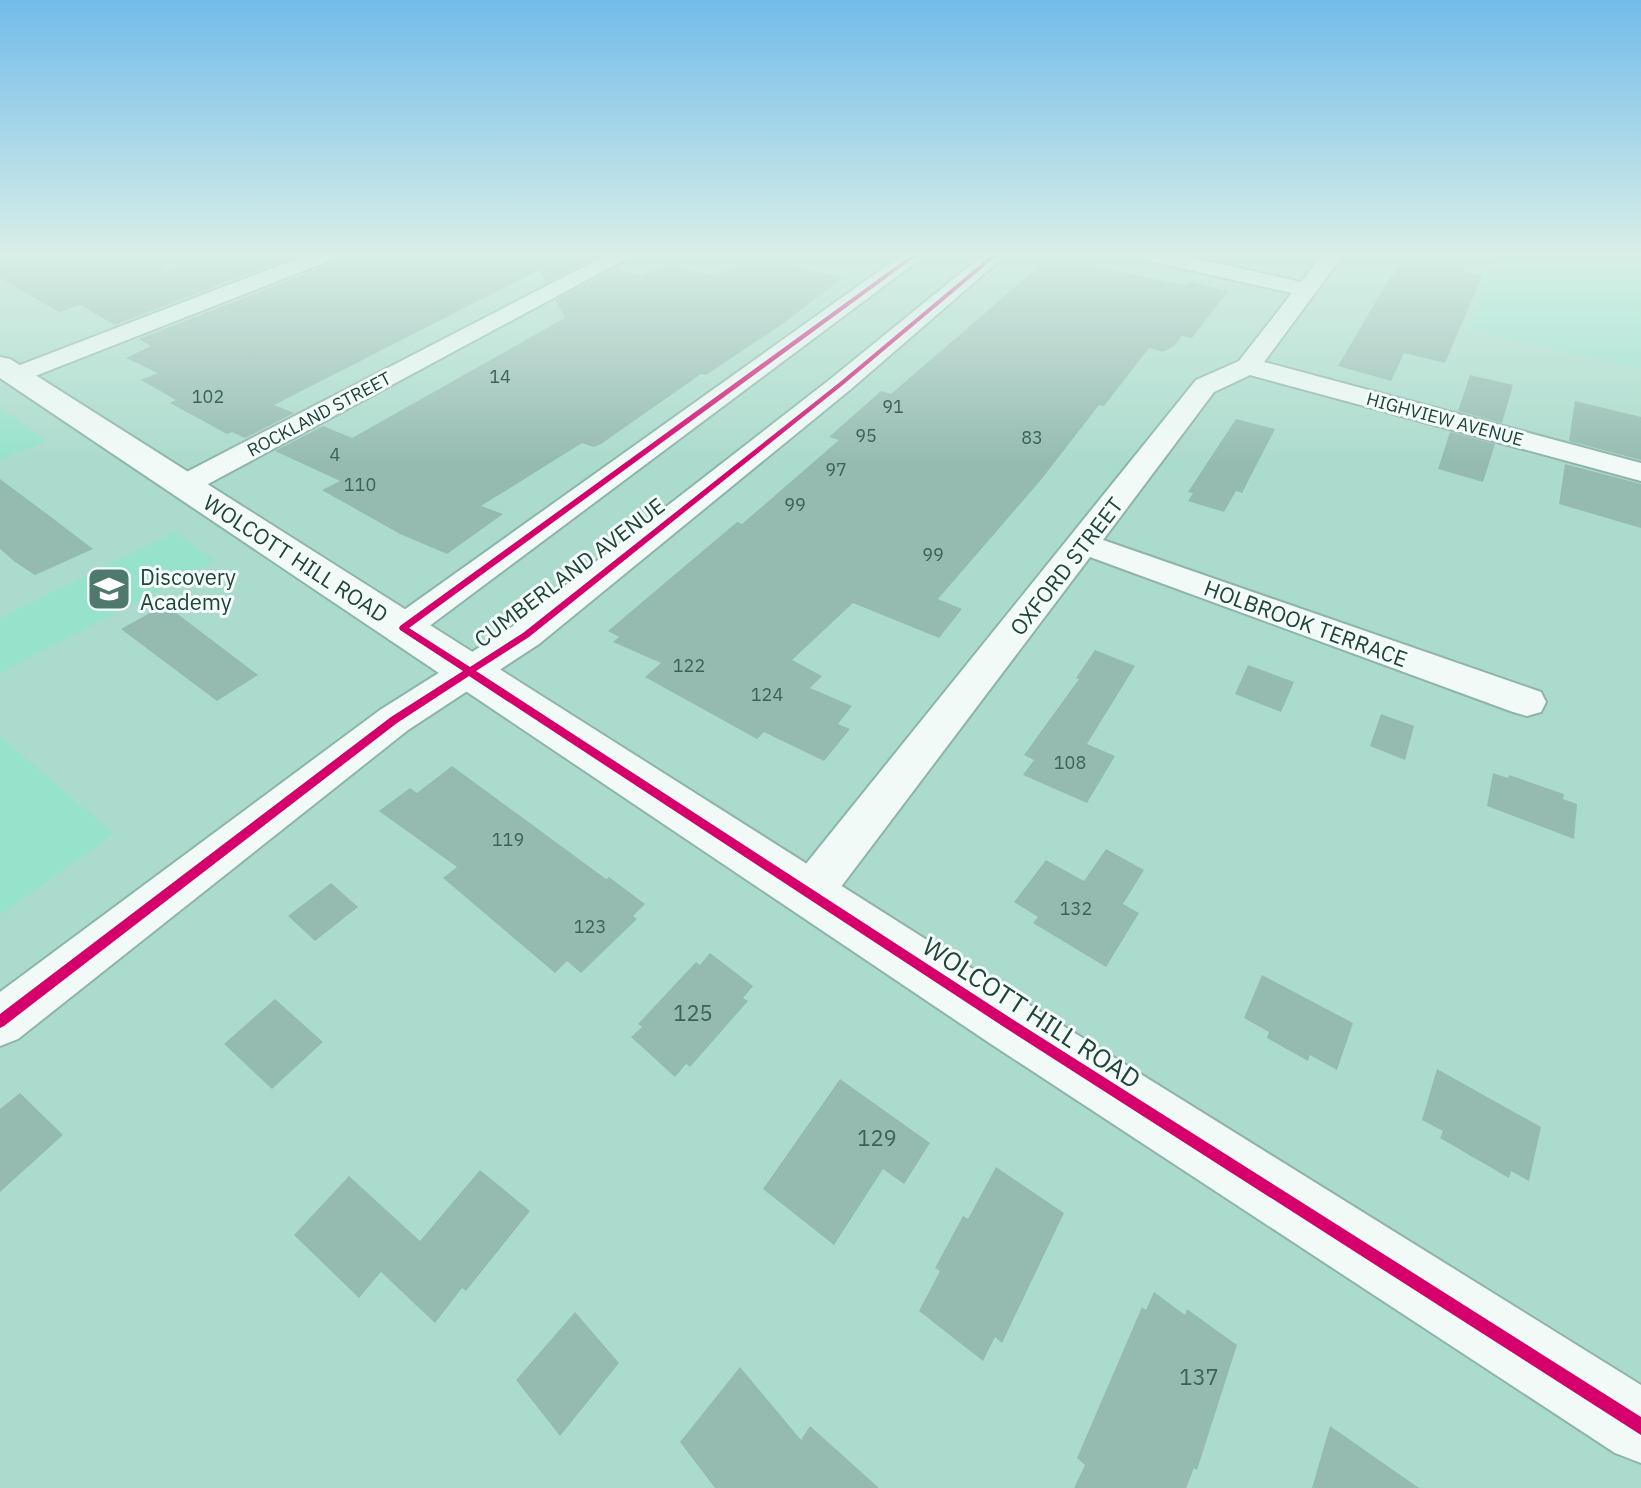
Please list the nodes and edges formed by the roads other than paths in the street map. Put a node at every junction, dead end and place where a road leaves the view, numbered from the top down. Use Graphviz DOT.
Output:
graph roads {
  1 [pos="137,323"];
  2 [pos="492,323"];
  3 [pos="824,323"];
  4 [pos="896,323"];
  5 [pos="1281,323"];
  6 [pos="773,361"];
  7 [pos="1248,366"];
  8 [pos="8,370"];
  9 [pos="819,376"];
  10 [pos="1641,472"];
  11 [pos="184,485"];
  12 [pos="1084,544"];
  13 [pos="403,628"];
  14 [pos="469,672"];
  15 [pos="1527,702"];
  16 [pos="809,894"];
  17 [pos="0,1022"];
  18 [pos="1641,1427"];
  1 -- 8 [label="street"];
  2 -- 11 [label="street, ROCKLAND STREET"];
  3 -- 6 [label="street"];
  4 -- 9 [label="street, CUMBERLAND AVENUE"];
  5 -- 7 [label="street, OXFORD STREET"];
  6 -- 9 [label="street"];
  6 -- 13 [label="street"];
  7 -- 10 [label="street, HIGHVIEW AVENUE"];
  7 -- 12 [label="street, OXFORD STREET"];
  8 -- 11 [label="street, WOLCOTT HILL ROAD"];
  9 -- 14 [label="street, CUMBERLAND AVENUE"];
  11 -- 13 [label="street, WOLCOTT HILL ROAD"];
  12 -- 15 [label="street, HOLBROOK TERRACE"];
  12 -- 16 [label="street, OXFORD STREET"];
  13 -- 14 [label="street, WOLCOTT HILL ROAD"];
  14 -- 16 [label="street, WOLCOTT HILL ROAD"];
  14 -- 17 [label="street, CUMBERLAND AVENUE"];
  16 -- 18 [label="street, WOLCOTT HILL ROAD"];
}
